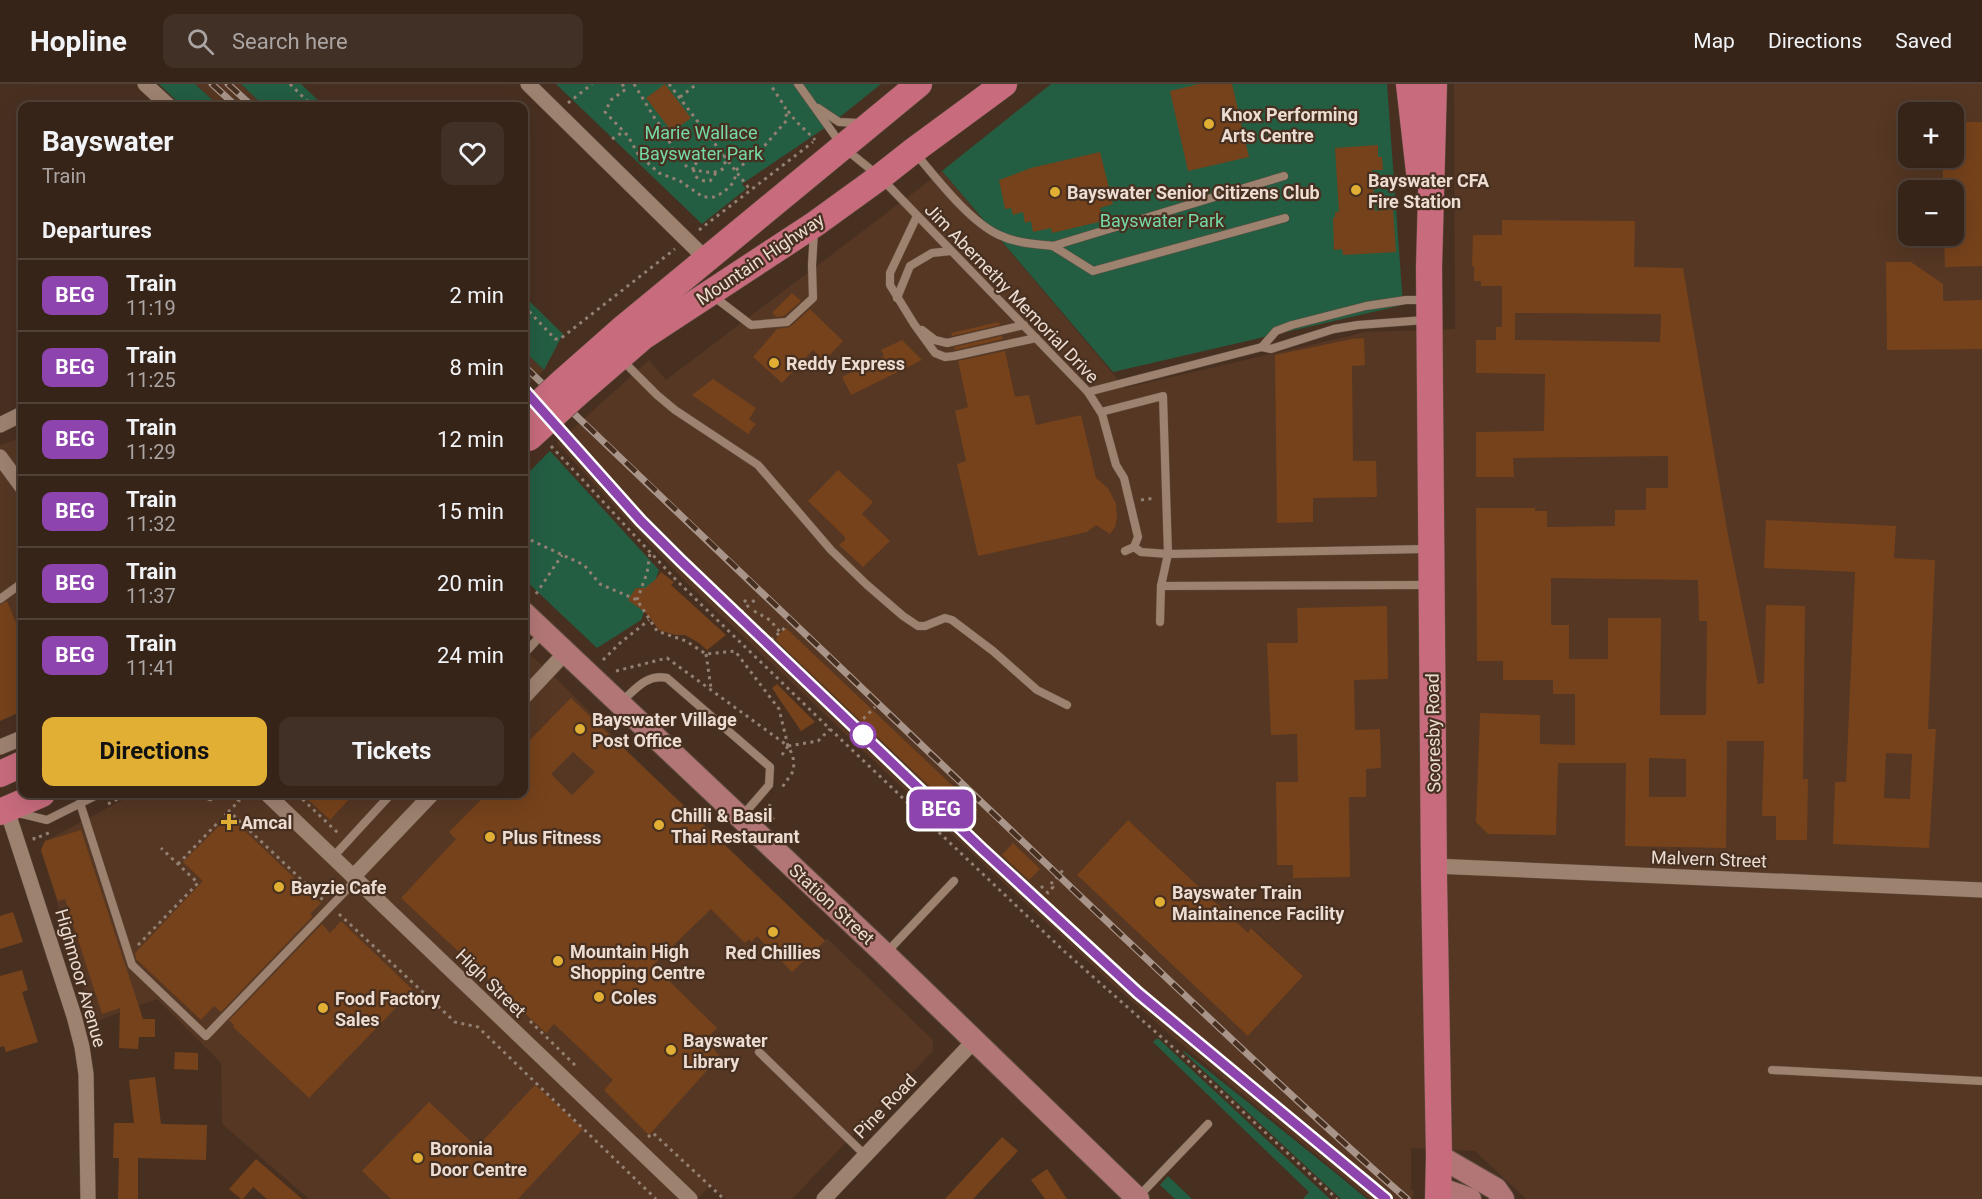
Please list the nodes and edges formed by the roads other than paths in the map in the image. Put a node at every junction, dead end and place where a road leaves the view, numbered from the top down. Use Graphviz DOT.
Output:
graph roads {
  1 [pos="145,84"];
  2 [pos="528,84"];
  3 [pos="798,84"];
  4 [pos="919,84"];
  5 [pos="1004,84"];
  6 [pos="1409,84"];
  7 [pos="1434,84"];
  8 [pos="165,102"];
  9 [pos="813,103"];
  10 [pos="877,119"];
  11 [pos="836,138"];
  12 [pos="913,151"];
  13 [pos="1284,176"];
  14 [pos="880,177"];
  15 [pos="917,216"];
  16 [pos="1285,218"];
  17 [pos="814,224"];
  18 [pos="1053,246"];
  19 [pos="951,250"];
  20 [pos="707,260"];
  21 [pos="1429,268"];
  22 [pos="710,293"];
  23 [pos="897,298"];
  24 [pos="1429,310"];
  25 [pos="914,324"];
  26 [pos="1024,325"];
  27 [pos="1036,338"];
  28 [pos="1262,347"];
  29 [pos="620,357"];
  30 [pos="569,388"];
  31 [pos="1088,392"];
  32 [pos="1101,412"];
  33 [pos="18,416"];
  34 [pos="0,425"];
  35 [pos="530,434"];
  36 [pos="0,457"];
  37 [pos="18,482"];
  38 [pos="1134,547"];
  39 [pos="1431,549"];
  40 [pos="1125,551"];
  41 [pos="1168,554"];
  42 [pos="1432,585"];
  43 [pos="18,586"];
  44 [pos="1161,586"];
  45 [pos="0,599"];
  46 [pos="528,618"];
  47 [pos="1160,622"];
  48 [pos="544,632"];
  49 [pos="528,650"];
  50 [pos="566,652"];
  51 [pos="528,693"];
  52 [pos="620,703"];
  53 [pos="1067,705"];
  54 [pos="18,740"];
  55 [pos="0,747"];
  56 [pos="18,766"];
  57 [pos="0,774"];
  58 [pos="33,798"];
  59 [pos="91,798"];
  60 [pos="271,798"];
  61 [pos="388,798"];
  62 [pos="428,798"];
  63 [pos="80,803"];
  64 [pos="3,811"];
  65 [pos="741,818"];
  66 [pos="333,857"];
  67 [pos="1434,866"];
  68 [pos="354,879"];
  69 [pos="954,881"];
  70 [pos="1982,890"];
  71 [pos="885,954"];
  72 [pos="974,1041"];
  73 [pos="759,1052"];
  74 [pos="1772,1070"];
  75 [pos="1982,1081"];
  76 [pos="1208,1124"];
  77 [pos="865,1155"];
  78 [pos="1439,1156"];
  79 [pos="1438,1193"];
  80 [pos="88,1199"];
  81 [pos="690,1199"];
  82 [pos="824,1199"];
  83 [pos="1137,1199"];
  84 [pos="1470,1199"];
  85 [pos="1503,1199"];
  1 -- 8 [label="street"];
  2 -- 20 [label="street"];
  3 -- 9 [label="lane, Jim Abernethy Memorial Drive"];
  4 -- 10 [label="main road, Mountain Highway"];
  5 -- 12 [label="main road, Mountain Highway"];
  6 -- 21 [label="main road, Scoresby Road"];
  7 -- 21 [label="main road, Scoresby Road"];
  9 -- 10 [label="lane"];
  9 -- 11 [label="lane, Jim Abernethy Memorial Drive"];
  10 -- 11 [label="main road, Mountain Highway"];
  11 -- 14 [label="lane, Jim Abernethy Memorial Drive"];
  11 -- 20 [label="main road, Mountain Highway"];
  12 -- 14 [label="main road, Mountain Highway"];
  12 -- 18 [label="lane"];
  13 -- 18 [label="lane"];
  14 -- 15 [label="lane, Jim Abernethy Memorial Drive"];
  14 -- 17 [label="main road, Mountain Highway"];
  14 -- 20 [label="main road"];
  15 -- 19 [label="lane, Jim Abernethy Memorial Drive"];
  15 -- 23 [label="lane"];
  16 -- 18 [label="lane"];
  17 -- 22 [label="main road, Mountain Highway"];
  17 -- 22 [label="lane"];
  19 -- 23 [label="lane"];
  19 -- 26 [label="lane, Jim Abernethy Memorial Drive"];
  20 -- 30 [label="main road, Mountain Highway"];
  21 -- 24 [label="main road, Scoresby Road"];
  22 -- 29 [label="main road, Mountain Highway"];
  23 -- 25 [label="lane"];
  24 -- 28 [label="lane"];
  24 -- 28 [label="lane"];
  24 -- 39 [label="main road, Scoresby Road"];
  25 -- 26 [label="lane"];
  25 -- 27 [label="lane"];
  26 -- 27 [label="lane, Jim Abernethy Memorial Drive"];
  27 -- 31 [label="lane, Jim Abernethy Memorial Drive"];
  28 -- 31 [label="lane"];
  29 -- 30 [label="main road, Mountain Highway"];
  29 -- 53 [label="lane"];
  30 -- 35 [label="main road, Mountain Highway, bridge"];
  31 -- 32 [label="lane, Jim Abernethy Memorial Drive"];
  32 -- 38 [label="lane, Jim Abernethy Memorial Drive"];
  32 -- 41 [label="lane"];
  33 -- 34 [label="street"];
  36 -- 37 [label="street"];
  38 -- 40 [label="lane"];
  38 -- 41 [label="lane"];
  39 -- 41 [label="lane"];
  39 -- 42 [label="main road, Scoresby Road"];
  41 -- 44 [label="lane"];
  42 -- 44 [label="lane"];
  42 -- 67 [label="main road, Scoresby Road"];
  43 -- 45 [label="lane"];
  44 -- 47 [label="lane"];
  46 -- 48 [label="main road, Station Street"];
  48 -- 49 [label="lane"];
  48 -- 50 [label="main road, Station Street"];
  50 -- 51 [label="street"];
  50 -- 52 [label="main road, Station Street"];
  52 -- 65 [label="main road, Station Street"];
  52 -- 65 [label="lane"];
  54 -- 55 [label="street"];
  56 -- 57 [label="main road"];
  58 -- 64 [label="main road"];
  59 -- 63 [label="lane"];
  60 -- 66 [label="street, High Street"];
  61 -- 66 [label="lane"];
  62 -- 68 [label="street"];
  63 -- 64 [label="lane"];
  63 -- 68 [label="lane"];
  64 -- 80 [label="street, Highmoor Avenue"];
  65 -- 71 [label="main road, Station Street"];
  66 -- 68 [label="street, High Street"];
  67 -- 70 [label="street, Malvern Street"];
  67 -- 78 [label="main road, Scoresby Road"];
  68 -- 81 [label="street, High Street"];
  69 -- 71 [label="lane"];
  71 -- 72 [label="main road, Station Street"];
  72 -- 77 [label="street, Pine Road"];
  72 -- 83 [label="main road, Station Street"];
  73 -- 77 [label="lane"];
  74 -- 75 [label="lane"];
  76 -- 83 [label="lane"];
  77 -- 82 [label="street, Pine Road"];
  78 -- 79 [label="main road, Scoresby Road"];
  78 -- 85 [label="main road"];
  79 -- 84 [label="main road"];
}
